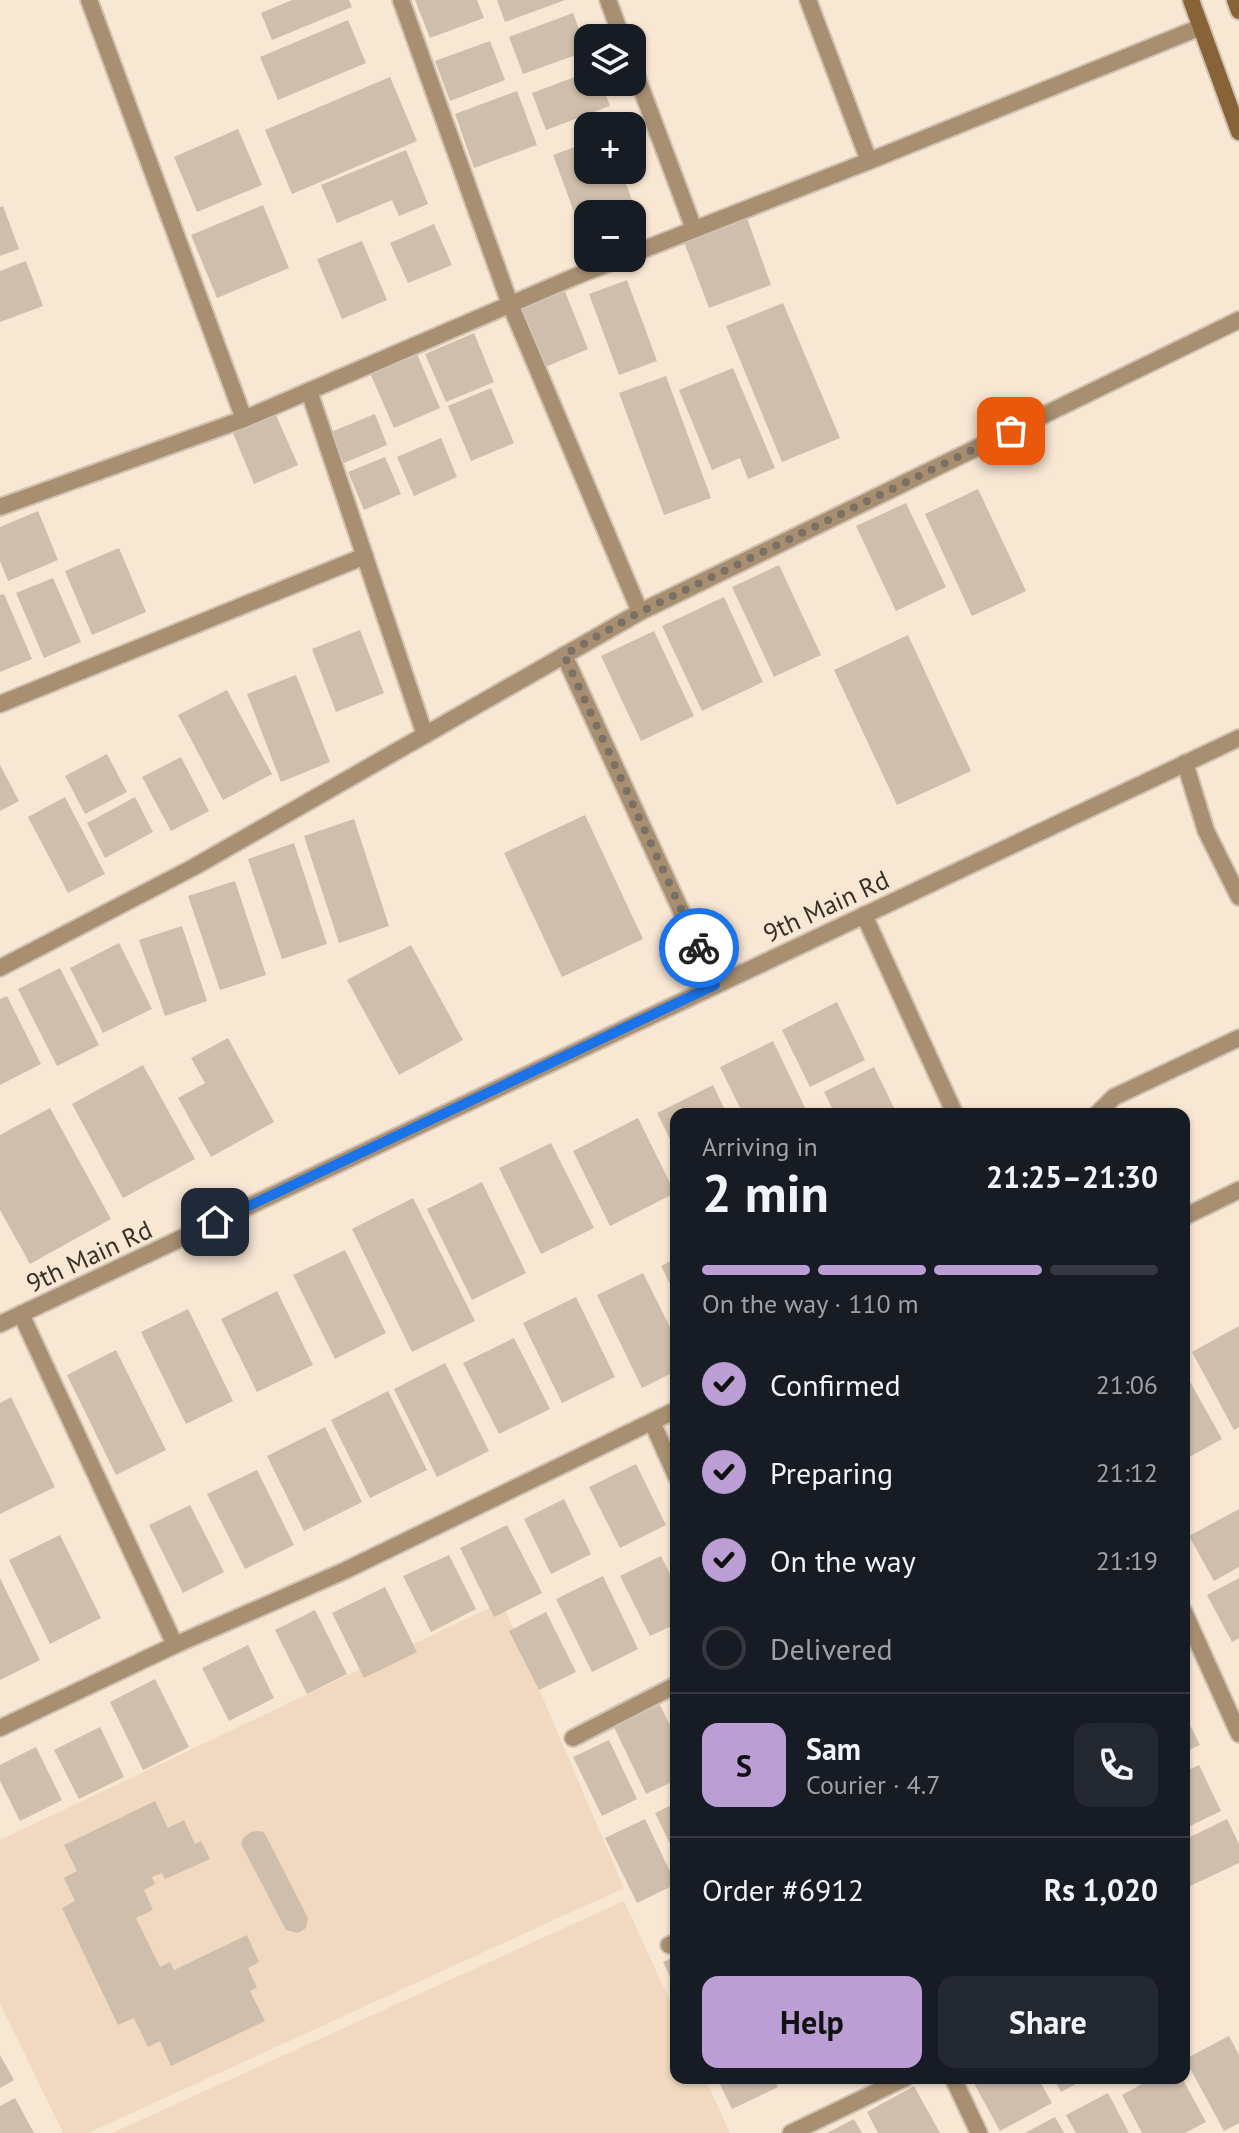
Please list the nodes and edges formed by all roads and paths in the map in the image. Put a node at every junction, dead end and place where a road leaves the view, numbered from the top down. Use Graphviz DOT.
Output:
graph roads {
  1 [pos="89,0"];
  2 [pos="401,0"];
  3 [pos="608,0"];
  4 [pos="808,0"];
  5 [pos="1191,0"];
  6 [pos="1235,0"];
  7 [pos="1239,11"];
  8 [pos="617,24"];
  9 [pos="1201,27"];
  10 [pos="644,96"];
  11 [pos="1239,132"];
  12 [pos="869,161"];
  13 [pos="694,229"];
  14 [pos="646,248"];
  15 [pos="588,272"];
  16 [pos="510,304"];
  17 [pos="1239,320"];
  18 [pos="309,391"];
  19 [pos="244,419"];
  20 [pos="1,504"];
  21 [pos="365,556"];
  22 [pos="640,612"];
  23 [pos="564,655"];
  24 [pos="0,704"];
  25 [pos="425,735"];
  26 [pos="1239,738"];
  27 [pos="1185,763"];
  28 [pos="1239,897"];
  29 [pos="864,915"];
  30 [pos="0,968"];
  31 [pos="715,985"];
  32 [pos="1239,1038"];
  33 [pos="952,1108"];
  34 [pos="1103,1108"];
  35 [pos="1239,1190"];
  36 [pos="1190,1214"];
  37 [pos="21,1314"];
  38 [pos="0,1324"];
  39 [pos="670,1413"];
  40 [pos="652,1422"];
  41 [pos="670,1462"];
  42 [pos="1190,1625"];
  43 [pos="175,1645"];
  44 [pos="670,1688"];
  45 [pos="0,1728"];
  46 [pos="1239,1734"];
  47 [pos="573,1738"];
  48 [pos="893,2084"];
  49 [pos="956,2084"];
  50 [pos="791,2133"];
  51 [pos="979,2133"];
  1 -- 19 [label="street"];
  2 -- 16 [label="street"];
  3 -- 8 [label="street"];
  4 -- 12 [label="street"];
  5 -- 9 [label="main road"];
  6 -- 7 [label="main road"];
  9 -- 11 [label="main road"];
  9 -- 12 [label="street"];
  10 -- 13 [label="street"];
  12 -- 13 [label="street"];
  13 -- 14 [label="street"];
  15 -- 16 [label="street"];
  16 -- 18 [label="street"];
  16 -- 22 [label="street"];
  17 -- 22 [label="street"];
  18 -- 19 [label="street"];
  18 -- 21 [label="street"];
  19 -- 20 [label="street"];
  21 -- 24 [label="street"];
  21 -- 25 [label="street"];
  22 -- 23 [label="street"];
  23 -- 25 [label="street"];
  23 -- 31 [label="street"];
  25 -- 30 [label="street"];
  26 -- 27 [label="street, 9th Main Rd"];
  27 -- 28 [label="street"];
  27 -- 29 [label="street, 9th Main Rd"];
  29 -- 31 [label="street, 9th Main Rd"];
  29 -- 33 [label="street"];
  31 -- 37 [label="street, 9th Main Rd"];
  32 -- 34 [label="street"];
  35 -- 36 [label="street"];
  37 -- 38 [label="street, 9th Main Rd"];
  37 -- 43 [label="street"];
  39 -- 40 [label="street"];
  40 -- 41 [label="street"];
  40 -- 43 [label="street"];
  42 -- 46 [label="street"];
  43 -- 45 [label="street"];
  44 -- 47 [label="street"];
  48 -- 50 [label="street"];
  49 -- 51 [label="street"];
}
